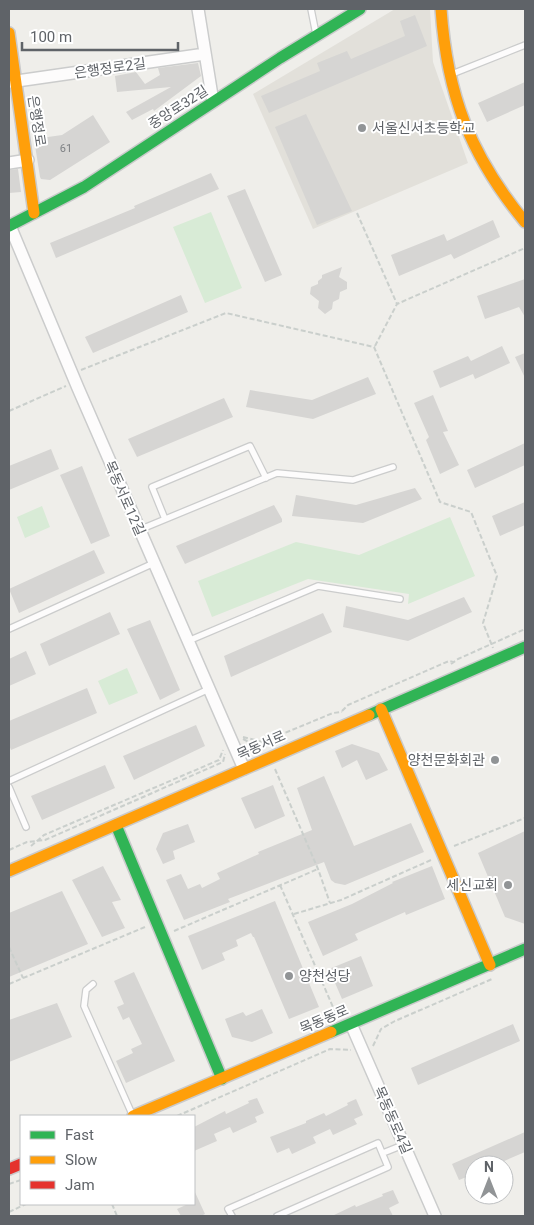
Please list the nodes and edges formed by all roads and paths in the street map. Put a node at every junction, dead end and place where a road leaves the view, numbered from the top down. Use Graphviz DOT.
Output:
graph roads {
  1 [pos="198,9"];
  2 [pos="310,9"];
  3 [pos="441,9"];
  4 [pos="357,10"];
  5 [pos="9,33"];
  6 [pos="316,36"];
  7 [pos="525,45"];
  8 [pos="205,54"];
  9 [pos="450,74"];
  10 [pos="12,82"];
  11 [pos="213,102"];
  12 [pos="28,160"];
  13 [pos="9,163"];
  14 [pos="34,213"];
  15 [pos="357,213"];
  16 [pos="525,222"];
  17 [pos="9,226"];
  18 [pos="525,248"];
  19 [pos="397,304"];
  20 [pos="374,347"];
  21 [pos="73,378"];
  22 [pos="9,411"];
  23 [pos="393,466"];
  24 [pos="266,478"];
  25 [pos="165,519"];
  26 [pos="139,530"];
  27 [pos="154,563"];
  28 [pos="400,599"];
  29 [pos="9,629"];
  30 [pos="525,629"];
  31 [pos="188,641"];
  32 [pos="491,644"];
  33 [pos="501,644"];
  34 [pos="525,647"];
  35 [pos="493,648"];
  36 [pos="498,659"];
  37 [pos="454,662"];
  38 [pos="448,666"];
  39 [pos="209,689"];
  40 [pos="381,709"];
  41 [pos="346,711"];
  42 [pos="340,712"];
  43 [pos="332,718"];
  44 [pos="231,739"];
  45 [pos="260,748"];
  46 [pos="270,758"];
  47 [pos="244,769"];
  48 [pos="9,781"];
  49 [pos="9,787"];
  50 [pos="525,818"];
  51 [pos="116,825"];
  52 [pos="26,827"];
  53 [pos="37,840"];
  54 [pos="30,847"];
  55 [pos="9,850"];
  56 [pos="442,851"];
  57 [pos="318,869"];
  58 [pos="9,871"];
  59 [pos="280,885"];
  60 [pos="330,903"];
  61 [pos="294,914"];
  62 [pos="156,922"];
  63 [pos="162,936"];
  64 [pos="9,947"];
  65 [pos="525,949"];
  66 [pos="490,965"];
  67 [pos="23,978"];
  68 [pos="9,984"];
  69 [pos="93,984"];
  70 [pos="346,1026"];
  71 [pos="222,1079"];
  72 [pos="133,1115"];
  73 [pos="135,1115"];
  74 [pos="404,1144"];
  75 [pos="383,1153"];
  76 [pos="24,1205"];
  77 [pos="9,1212"];
  78 [pos="232,1216"];
  79 [pos="277,1216"];
  80 [pos="435,1216"];
  1 -- 8 [label="street"];
  2 -- 6 [label="lane"];
  3 -- 9 [label="street"];
  4 -- 6 [label="street, 중앙로32길"];
  5 -- 10 [label="street, 은행정로"];
  6 -- 11 [label="street, 중앙로32길"];
  7 -- 9 [label="lane"];
  8 -- 10 [label="street, 은행정로2길"];
  8 -- 11 [label="street"];
  9 -- 16 [label="street"];
  10 -- 12 [label="street, 은행정로"];
  11 -- 14 [label="street, 중앙로32길"];
  12 -- 13 [label="street"];
  12 -- 14 [label="street, 은행정로"];
  14 -- 17 [label="street, 중앙로32길"];
  15 -- 19 [label="path"];
  17 -- 21 [label="street, 목동서로12길"];
  18 -- 19 [label="path"];
  19 -- 20 [label="path"];
  20 -- 21 [label="path"];
  20 -- 32 [label="path"];
  21 -- 22 [label="path"];
  21 -- 26 [label="street, 목동서로12길"];
  23 -- 24 [label="lane"];
  24 -- 25 [label="lane"];
  24 -- 25 [label="lane"];
  25 -- 26 [label="lane"];
  26 -- 27 [label="street, 목동서로12길"];
  27 -- 29 [label="lane"];
  27 -- 31 [label="street, 목동서로12길"];
  28 -- 31 [label="lane"];
  30 -- 32 [label="path"];
  31 -- 39 [label="street, 목동서로12길"];
  32 -- 35 [label="path"];
  32 -- 37 [label="path"];
  33 -- 35 [label="path"];
  34 -- 36 [label="street, 목동서로"];
  35 -- 36 [label="path"];
  35 -- 37 [label="path"];
  36 -- 40 [label="street, 목동서로"];
  37 -- 38 [label="path"];
  37 -- 42 [label="path"];
  39 -- 44 [label="street, 목동서로12길"];
  39 -- 48 [label="lane"];
  40 -- 46 [label="street, 목동서로"];
  40 -- 56 [label="street"];
  41 -- 42 [label="path"];
  42 -- 43 [label="path"];
  42 -- 44 [label="path"];
  44 -- 45 [label="path"];
  44 -- 47 [label="street, 목동서로12길"];
  44 -- 53 [label="path"];
  44 -- 53 [label="path"];
  46 -- 47 [label="street, 목동서로"];
  46 -- 57 [label="path"];
  47 -- 51 [label="street, 목동서로"];
  49 -- 52 [label="lane"];
  50 -- 56 [label="path"];
  51 -- 58 [label="street, 목동서로"];
  51 -- 62 [label="street"];
  53 -- 54 [label="path"];
  53 -- 55 [label="path"];
  56 -- 60 [label="path"];
  56 -- 66 [label="street"];
  57 -- 59 [label="path"];
  57 -- 60 [label="path"];
  59 -- 61 [label="path"];
  59 -- 63 [label="path"];
  60 -- 61 [label="path"];
  61 -- 70 [label="path"];
  62 -- 63 [label="street"];
  62 -- 67 [label="path"];
  63 -- 71 [label="street"];
  64 -- 67 [label="path"];
  65 -- 66 [label="street, 목동동로"];
  66 -- 70 [label="street, 목동동로"];
  67 -- 68 [label="path"];
  69 -- 72 [label="lane"];
  70 -- 71 [label="street, 목동동로"];
  70 -- 74 [label="street, 목동동로4길"];
  71 -- 73 [label="street, 목동동로"];
  74 -- 75 [label="lane"];
  74 -- 80 [label="street, 목동동로4길"];
  75 -- 78 [label="lane"];
  75 -- 79 [label="lane"];
  76 -- 77 [label="path"];
}
